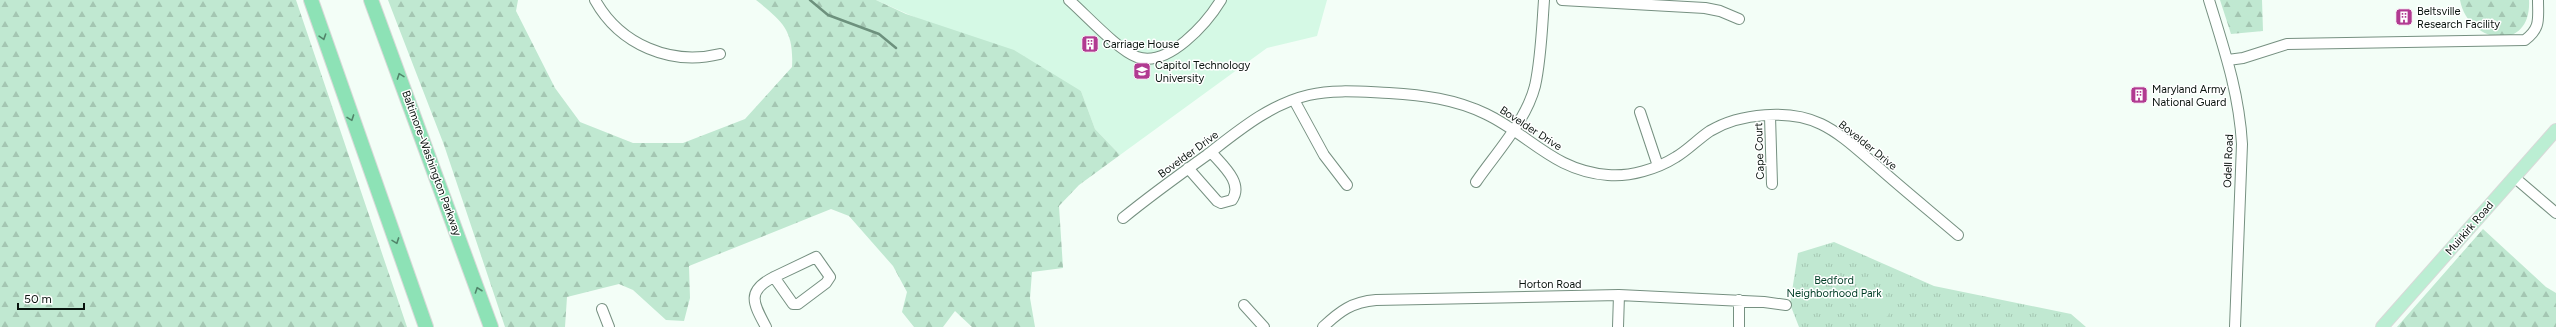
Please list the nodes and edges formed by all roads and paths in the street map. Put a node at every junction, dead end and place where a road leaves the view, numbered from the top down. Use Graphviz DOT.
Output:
graph roads {
  1 [pos="311,0"];
  2 [pos="371,0"];
  3 [pos="595,0"];
  4 [pos="1069,0"];
  5 [pos="1221,0"];
  6 [pos="1544,0"];
  7 [pos="1562,0"];
  8 [pos="2209,0"];
  9 [pos="2538,0"];
  10 [pos="1738,20"];
  11 [pos="720,54"];
  12 [pos="2228,60"];
  13 [pos="1294,100"];
  14 [pos="1640,112"];
  15 [pos="1770,116"];
  16 [pos="1512,129"];
  17 [pos="2556,130"];
  18 [pos="1211,152"];
  19 [pos="1658,166"];
  20 [pos="1188,168"];
  21 [pos="2514,177"];
  22 [pos="1476,182"];
  23 [pos="1772,184"];
  24 [pos="1348,185"];
  25 [pos="2556,213"];
  26 [pos="1123,218"];
  27 [pos="1958,235"];
  28 [pos="774,277"];
  29 [pos="1618,295"];
  30 [pos="1739,300"];
  31 [pos="1244,305"];
  32 [pos="1786,305"];
  33 [pos="602,309"];
  34 [pos="426,327"];
  35 [pos="491,327"];
  36 [pos="608,327"];
  37 [pos="766,327"];
  38 [pos="1264,327"];
  39 [pos="1323,327"];
  40 [pos="1618,327"];
  41 [pos="1739,327"];
  42 [pos="2236,327"];
  43 [pos="2382,327"];
  1 -- 34 [label="highway, one-way"];
  35 -- 2 [label="highway, Baltimore-Washington Parkway, one-way"];
  3 -- 11 [label="street"];
  4 -- 5 [label="street"];
  6 -- 16 [label="street"];
  7 -- 10 [label="street"];
  8 -- 12 [label="street, Odell Road"];
  9 -- 12 [label="street"];
  12 -- 42 [label="street, Odell Road"];
  13 -- 16 [label="street, Bovelder Drive"];
  13 -- 18 [label="street, Bovelder Drive"];
  13 -- 24 [label="street"];
  14 -- 19 [label="street"];
  15 -- 19 [label="street, Bovelder Drive"];
  15 -- 23 [label="street, Cape Court"];
  15 -- 27 [label="street, Bovelder Drive"];
  16 -- 19 [label="street, Bovelder Drive"];
  16 -- 22 [label="street"];
  17 -- 21 [label="main road, Muirkirk Road"];
  18 -- 20 [label="street, Bovelder Drive"];
  18 -- 20 [label="street"];
  20 -- 26 [label="street, Bovelder Drive"];
  21 -- 25 [label="street"];
  21 -- 43 [label="main road, Muirkirk Road"];
  28 -- 28 [label="street"];
  28 -- 37 [label="street"];
  29 -- 30 [label="street, Horton Road"];
  29 -- 39 [label="street, Horton Road"];
  29 -- 40 [label="street"];
  30 -- 32 [label="street, Horton Road"];
  30 -- 41 [label="street"];
  31 -- 38 [label="street"];
  33 -- 36 [label="street"];
}
